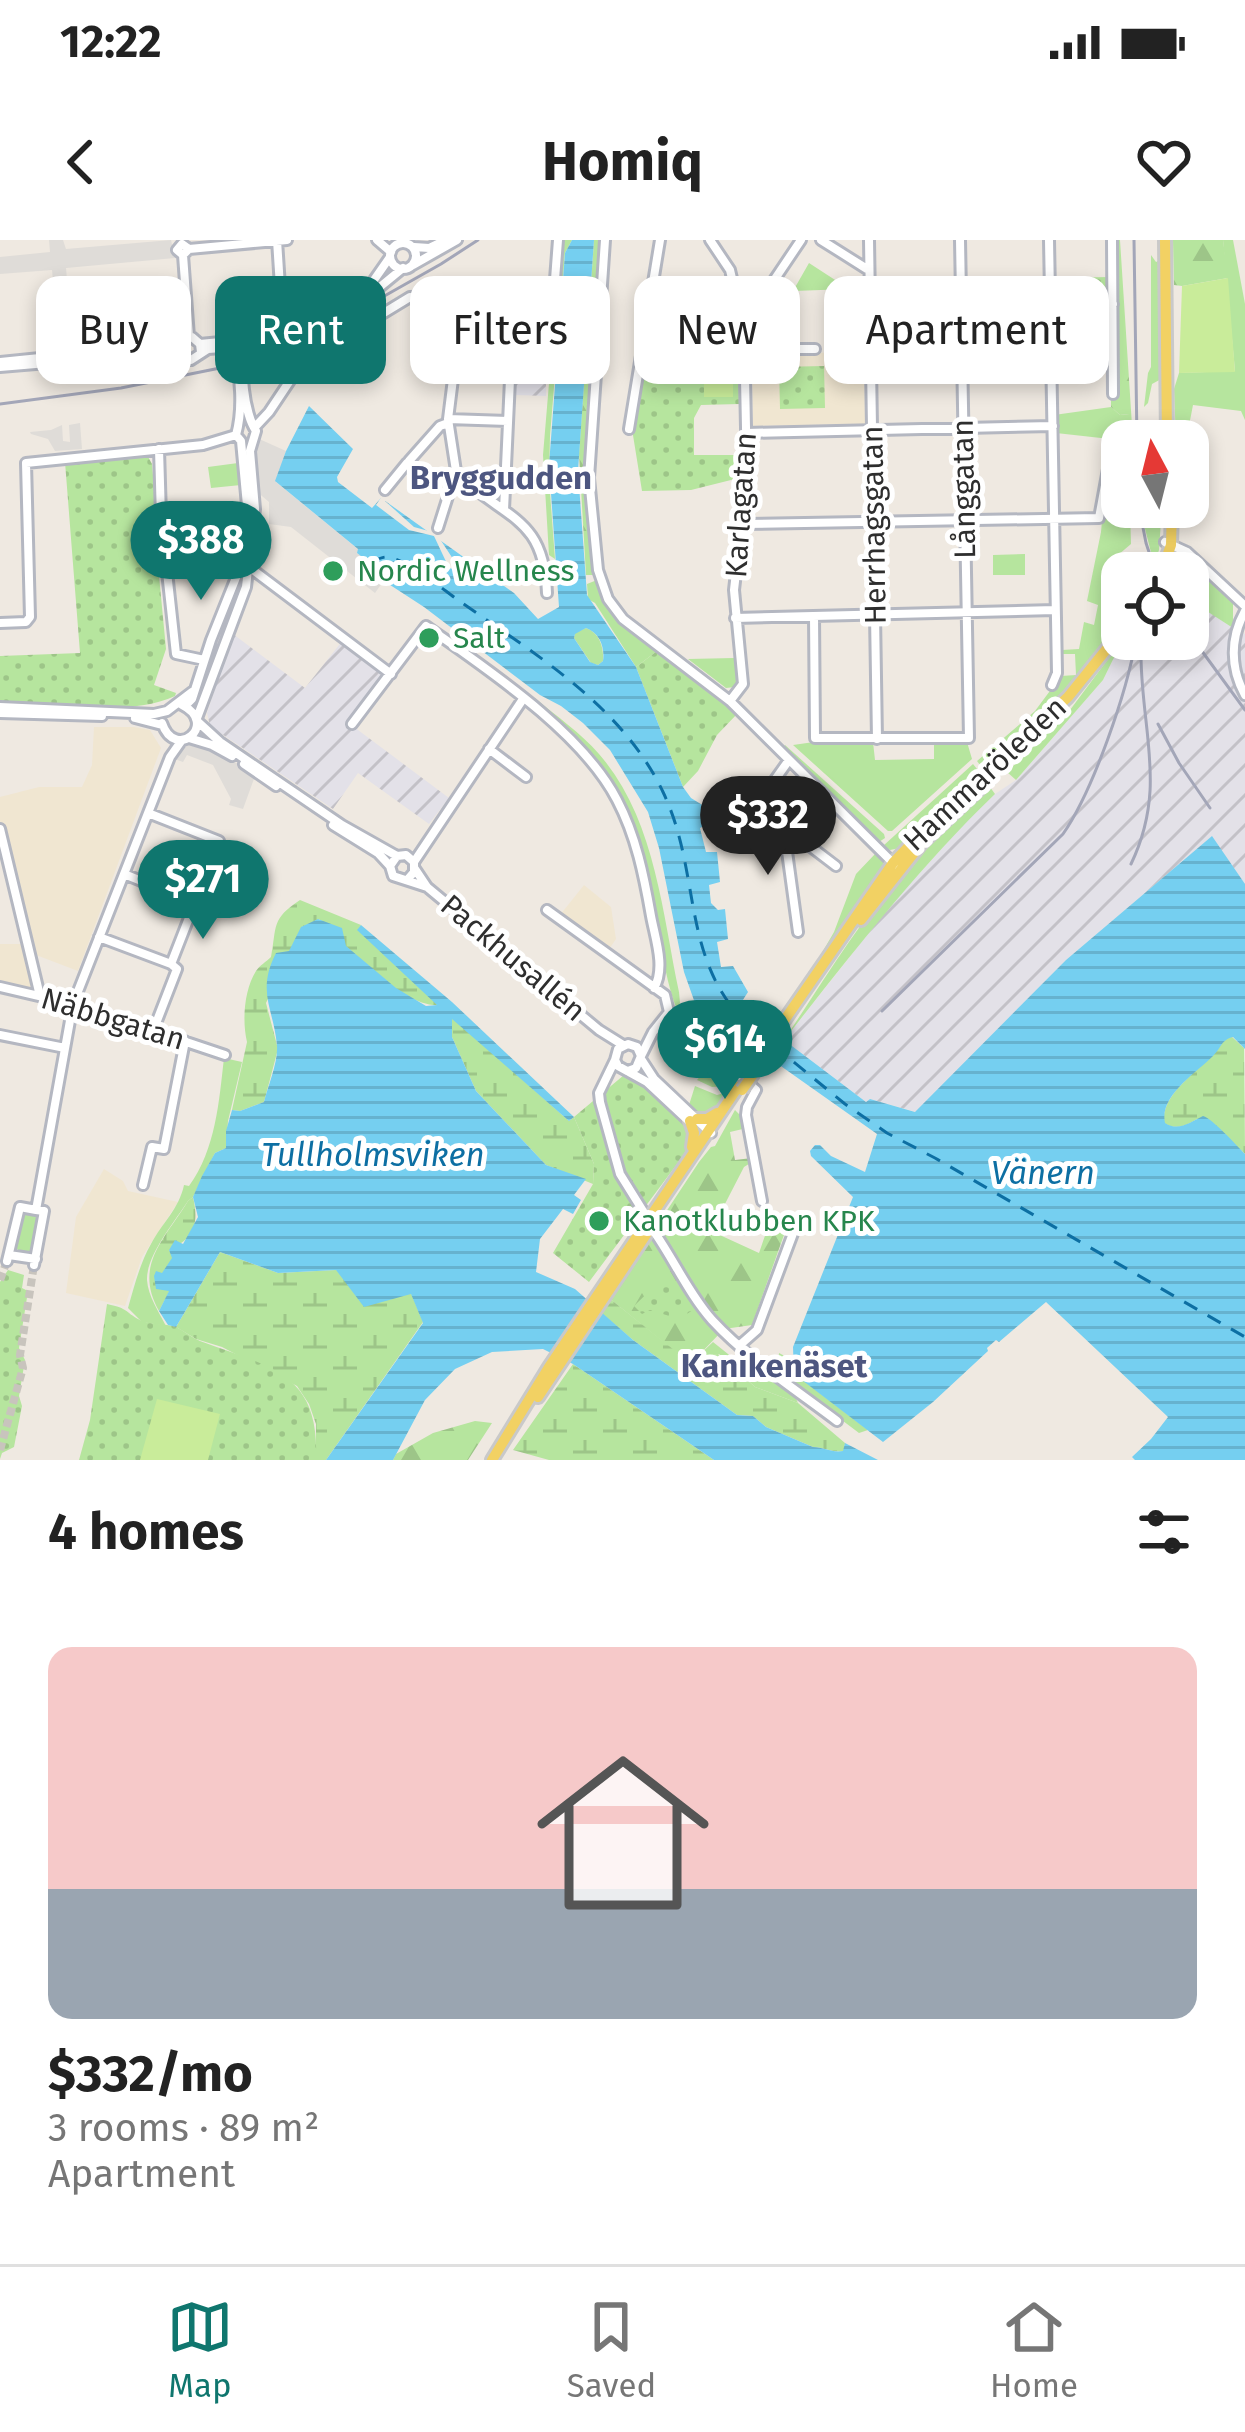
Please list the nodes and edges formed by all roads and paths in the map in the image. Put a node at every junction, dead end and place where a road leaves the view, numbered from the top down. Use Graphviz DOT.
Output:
graph roads {
  1 [pos="277,240"];
  2 [pos="287,240"];
  3 [pos="377,240"];
  4 [pos="446,240"];
  5 [pos="457,240"];
  6 [pos="559,240"];
  7 [pos="605,240"];
  8 [pos="660,240"];
  9 [pos="710,240"];
  10 [pos="801,240"];
  11 [pos="820,240"];
  12 [pos="869,240"];
  13 [pos="960,240"];
  14 [pos="1049,240"];
  15 [pos="1112,240"];
  16 [pos="1167,240"];
  17 [pos="404,243"];
  18 [pos="184,247"];
  19 [pos="391,255"];
  20 [pos="407,267"];
  21 [pos="868,270"];
  22 [pos="279,276"];
  23 [pos="377,276"];
  24 [pos="556,276"];
  25 [pos="732,276"];
  26 [pos="777,276"];
  27 [pos="868,276"];
  28 [pos="961,276"];
  29 [pos="1049,276"];
  30 [pos="386,283"];
  31 [pos="410,297"];
  32 [pos="1109,304"];
  33 [pos="1113,304"];
  34 [pos="191,339"];
  35 [pos="215,347"];
  36 [pos="200,348"];
  37 [pos="800,349"];
  38 [pos="815,349"];
  39 [pos="191,360"];
  40 [pos="36,361"];
  41 [pos="0,364"];
  42 [pos="240,384"];
  43 [pos="245,384"];
  44 [pos="452,384"];
  45 [pos="510,384"];
  46 [pos="746,384"];
  47 [pos="873,384"];
  48 [pos="962,384"];
  49 [pos="1052,384"];
  50 [pos="1114,394"];
  51 [pos="1169,420"];
  52 [pos="448,421"];
  53 [pos="508,421"];
  54 [pos="248,424"];
  55 [pos="1053,426"];
  56 [pos="629,429"];
  57 [pos="874,429"];
  58 [pos="963,429"];
  59 [pos="747,433"];
  60 [pos="243,439"];
  61 [pos="160,449"];
  62 [pos="456,471"];
  63 [pos="385,490"];
  64 [pos="1101,507"];
  65 [pos="504,510"];
  66 [pos="1054,517"];
  67 [pos="964,519"];
  68 [pos="874,520"];
  69 [pos="742,524"];
  70 [pos="437,528"];
  71 [pos="1169,528"];
  72 [pos="1168,544"];
  73 [pos="1165,552"];
  74 [pos="246,564"];
  75 [pos="166,565"];
  76 [pos="547,593"];
  77 [pos="1245,608"];
  78 [pos="1055,610"];
  79 [pos="965,613"];
  80 [pos="875,614"];
  81 [pos="814,616"];
  82 [pos="735,618"];
  83 [pos="0,623"];
  84 [pos="1101,658"];
  85 [pos="204,661"];
  86 [pos="391,674"];
  87 [pos="1052,685"];
  88 [pos="1245,695"];
  89 [pos="524,699"];
  90 [pos="730,701"];
  91 [pos="175,708"];
  92 [pos="0,710"];
  93 [pos="197,722"];
  94 [pos="352,724"];
  95 [pos="165,731"];
  96 [pos="186,739"];
  97 [pos="878,739"];
  98 [pos="489,749"];
  99 [pos="170,757"];
  100 [pos="789,760"];
  101 [pos="526,777"];
  102 [pos="756,805"];
  103 [pos="148,813"];
  104 [pos="0,830"];
  105 [pos="788,830"];
  106 [pos="730,843"];
  107 [pos="408,861"];
  108 [pos="893,862"];
  109 [pos="390,866"];
  110 [pos="836,866"];
  111 [pos="124,874"];
  112 [pos="408,879"];
  113 [pos="427,887"];
  114 [pos="196,903"];
  115 [pos="547,910"];
  116 [pos="798,932"];
  117 [pos="99,937"];
  118 [pos="171,964"];
  119 [pos="0,987"];
  120 [pos="654,988"];
  121 [pos="40,996"];
  122 [pos="74,1004"];
  123 [pos="669,1012"];
  124 [pos="599,1030"];
  125 [pos="153,1031"];
  126 [pos="653,1032"];
  127 [pos="779,1032"];
  128 [pos="0,1035"];
  129 [pos="185,1041"];
  130 [pos="626,1045"];
  131 [pos="65,1048"];
  132 [pos="225,1055"];
  133 [pos="641,1057"];
  134 [pos="615,1058"];
  135 [pos="626,1070"];
  136 [pos="606,1081"];
  137 [pos="740,1088"];
  138 [pos="724,1107"];
  139 [pos="693,1120"];
  140 [pos="709,1134"];
  141 [pos="690,1156"];
  142 [pos="143,1185"];
  143 [pos="762,1201"];
  144 [pos="36,1210"];
  145 [pos="643,1211"];
  146 [pos="795,1228"];
  147 [pos="656,1233"];
  148 [pos="605,1288"];
  149 [pos="740,1346"];
  150 [pos="837,1421"];
  151 [pos="494,1460"];
  1 -- 2 [label="street"];
  1 -- 18 [label="street"];
  1 -- 22 [label="street"];
  3 -- 19 [label="street"];
  4 -- 17 [label="street"];
  5 -- 20 [label="street"];
  6 -- 24 [label="street"];
  7 -- 90 [label="street"];
  8 -- 56 [label="street"];
  9 -- 25 [label="street, Karlagatan"];
  10 -- 26 [label="street"];
  11 -- 21 [label="street"];
  12 -- 21 [label="street, Herrhagsgatan"];
  13 -- 28 [label="street, Långgatan"];
  14 -- 29 [label="street"];
  15 -- 33 [label="street"];
  16 -- 51 [label="main road"];
  17 -- 19 [label="street"];
  17 -- 20 [label="street"];
  19 -- 20 [label="street"];
  19 -- 23 [label="street"];
  20 -- 30 [label="street"];
  21 -- 27 [label="street, Herrhagsgatan"];
  31 -- 54 [label="street"];
  32 -- 33 [label="street"];
  33 -- 50 [label="street"];
  34 -- 36 [label="street"];
  35 -- 36 [label="street"];
  36 -- 39 [label="street"];
  37 -- 38 [label="street"];
  40 -- 41 [label="street"];
  42 -- 54 [label="street"];
  43 -- 54 [label="street"];
  44 -- 52 [label="street"];
  45 -- 53 [label="street"];
  46 -- 59 [label="street, Karlagatan"];
  47 -- 57 [label="street, Herrhagsgatan"];
  48 -- 58 [label="street, Långgatan"];
  49 -- 55 [label="street"];
  52 -- 53 [label="street"];
  52 -- 62 [label="street"];
  52 -- 63 [label="street"];
  53 -- 65 [label="street"];
  54 -- 60 [label="street"];
  54 -- 60 [label="street"];
  55 -- 58 [label="street"];
  55 -- 66 [label="street"];
  57 -- 58 [label="street"];
  57 -- 59 [label="street"];
  57 -- 68 [label="street, Herrhagsgatan"];
  58 -- 67 [label="street, Långgatan"];
  59 -- 69 [label="street, Karlagatan"];
  60 -- 61 [label="street"];
  60 -- 74 [label="street"];
  61 -- 75 [label="street"];
  61 -- 83 [label="street"];
  62 -- 65 [label="street"];
  62 -- 70 [label="street"];
  64 -- 66 [label="street"];
  65 -- 76 [label="street"];
  66 -- 67 [label="street"];
  66 -- 78 [label="street"];
  67 -- 68 [label="street"];
  67 -- 79 [label="street, Långgatan"];
  68 -- 69 [label="street"];
  68 -- 80 [label="street, Herrhagsgatan"];
  69 -- 82 [label="street, Karlagatan"];
  71 -- 72 [label="main road"];
  72 -- 73 [label="main road"];
  72 -- 77 [label="street"];
  74 -- 75 [label="street"];
  74 -- 85 [label="street"];
  74 -- 86 [label="street"];
  74 -- 93 [label="street"];
  75 -- 85 [label="street"];
  77 -- 88 [label="street"];
  78 -- 79 [label="street"];
  78 -- 87 [label="street"];
  79 -- 80 [label="street"];
  79 -- 97 [label="street, Långgatan"];
  80 -- 81 [label="street"];
  80 -- 97 [label="street, Herrhagsgatan"];
  81 -- 82 [label="street"];
  81 -- 97 [label="street"];
  82 -- 90 [label="street, Karlagatan"];
  84 -- 108 [label="main road, Hammaröleden"];
  85 -- 91 [label="street"];
  86 -- 89 [label="street"];
  86 -- 94 [label="street"];
  89 -- 98 [label="street"];
  89 -- 120 [label="street"];
  90 -- 100 [label="street"];
  91 -- 92 [label="street"];
  91 -- 93 [label="street, Packhusallén"];
  91 -- 95 [label="street"];
  92 -- 95 [label="street"];
  93 -- 96 [label="street"];
  93 -- 107 [label="street, Packhusallén"];
  95 -- 96 [label="street"];
  95 -- 99 [label="street"];
  96 -- 99 [label="street"];
  96 -- 109 [label="street"];
  98 -- 101 [label="street"];
  98 -- 107 [label="street"];
  99 -- 103 [label="street"];
  100 -- 102 [label="street"];
  100 -- 108 [label="street"];
  102 -- 105 [label="street"];
  102 -- 106 [label="street"];
  103 -- 111 [label="street"];
  103 -- 114 [label="street"];
  104 -- 121 [label="street"];
  105 -- 110 [label="street"];
  105 -- 116 [label="street"];
  107 -- 109 [label="street"];
  107 -- 112 [label="street"];
  107 -- 113 [label="street, Packhusallén"];
  108 -- 127 [label="main road, Hammaröleden"];
  108 -- 127 [label="main road, Hammaröleden"];
  109 -- 112 [label="street, Packhusallén"];
  111 -- 114 [label="street"];
  111 -- 117 [label="street"];
  112 -- 113 [label="street, Packhusallén"];
  113 -- 124 [label="street, Packhusallén"];
  114 -- 118 [label="street"];
  115 -- 120 [label="street"];
  117 -- 118 [label="street"];
  117 -- 122 [label="street"];
  118 -- 125 [label="street"];
  119 -- 121 [label="street, Näbbgatan"];
  120 -- 123 [label="street"];
  121 -- 122 [label="street, Näbbgatan"];
  122 -- 125 [label="street, Näbbgatan"];
  122 -- 131 [label="street"];
  123 -- 126 [label="street"];
  123 -- 143 [label="street"];
  124 -- 130 [label="street, Packhusallén"];
  124 -- 134 [label="street, Packhusallén"];
  125 -- 129 [label="street, Näbbgatan"];
  126 -- 130 [label="street"];
  126 -- 133 [label="street"];
  127 -- 137 [label="main road, Hammaröleden, bridge"];
  128 -- 131 [label="street"];
  129 -- 132 [label="street, Näbbgatan"];
  129 -- 142 [label="street"];
  130 -- 133 [label="street"];
  130 -- 134 [label="street"];
  131 -- 144 [label="street"];
  133 -- 135 [label="street"];
  133 -- 139 [label="street"];
  134 -- 135 [label="street"];
  134 -- 136 [label="street"];
  135 -- 136 [label="street"];
  135 -- 139 [label="street"];
  136 -- 145 [label="street"];
  137 -- 138 [label="main road, Hammaröleden"];
  137 -- 140 [label="main road, Hammaröleden"];
  138 -- 139 [label="main road"];
  138 -- 140 [label="main road, Hammaröleden"];
  139 -- 140 [label="street"];
  139 -- 141 [label="main road"];
  140 -- 141 [label="main road, Hammaröleden"];
  140 -- 148 [label="main road, Hammaröleden"];
  141 -- 148 [label="main road, Hammaröleden"];
  144 -- 144 [label="street"];
  146 -- 149 [label="street"];
  147 -- 149 [label="street"];
  148 -- 151 [label="main road, Hammaröleden"];
  149 -- 150 [label="street"];
}
